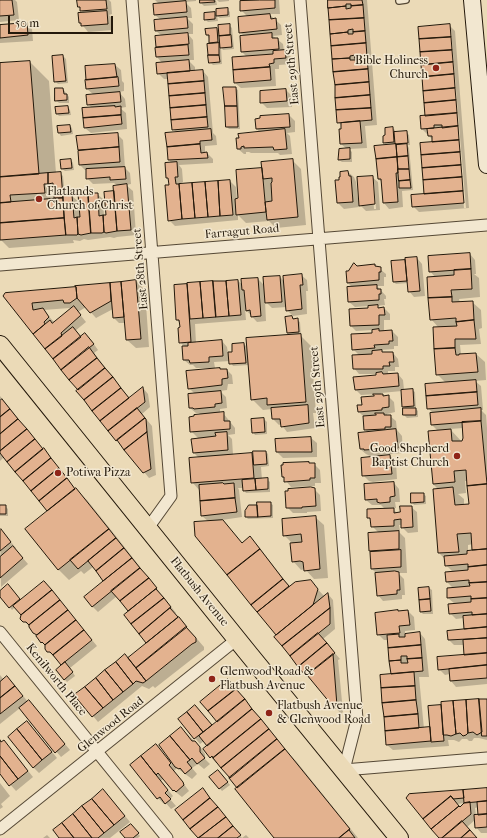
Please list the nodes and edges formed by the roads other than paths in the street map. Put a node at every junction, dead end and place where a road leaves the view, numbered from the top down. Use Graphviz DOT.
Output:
graph roads {
  1 [pos="132,0"];
  2 [pos="300,0"];
  3 [pos="406,0"];
  4 [pos="472,0"];
  5 [pos="399,1"];
  6 [pos="487,166"];
  7 [pos="487,225"];
  8 [pos="319,239"];
  9 [pos="152,252"];
  10 [pos="0,265"];
  11 [pos="0,345"];
  12 [pos="148,528"];
  13 [pos="0,632"];
  14 [pos="236,639"];
  15 [pos="98,752"];
  16 [pos="487,758"];
  17 [pos="344,770"];
  18 [pos="0,829"];
  19 [pos="167,838"];
  20 [pos="399,838"];
  1 -- 9 [label="street, East 28th Street"];
  2 -- 8 [label="street, East 29th Street"];
  3 -- 5 [label="lane"];
  4 -- 6 [label="main road"];
  7 -- 8 [label="street, Farragut Road"];
  8 -- 9 [label="street, Farragut Road"];
  8 -- 17 [label="street, East 29th Street"];
  9 -- 10 [label="street, Farragut Road"];
  9 -- 12 [label="street, East 28th Street"];
  11 -- 12 [label="main road, Flatbush Avenue"];
  12 -- 14 [label="main road, Flatbush Avenue"];
  13 -- 15 [label="street, Kenilworth Place"];
  14 -- 15 [label="street, Glenwood Road"];
  14 -- 17 [label="main road, Flatbush Avenue"];
  15 -- 18 [label="street, Glenwood Road"];
  15 -- 19 [label="street, Kenilworth Place"];
  16 -- 17 [label="street"];
  17 -- 20 [label="main road, Flatbush Avenue"];
}
